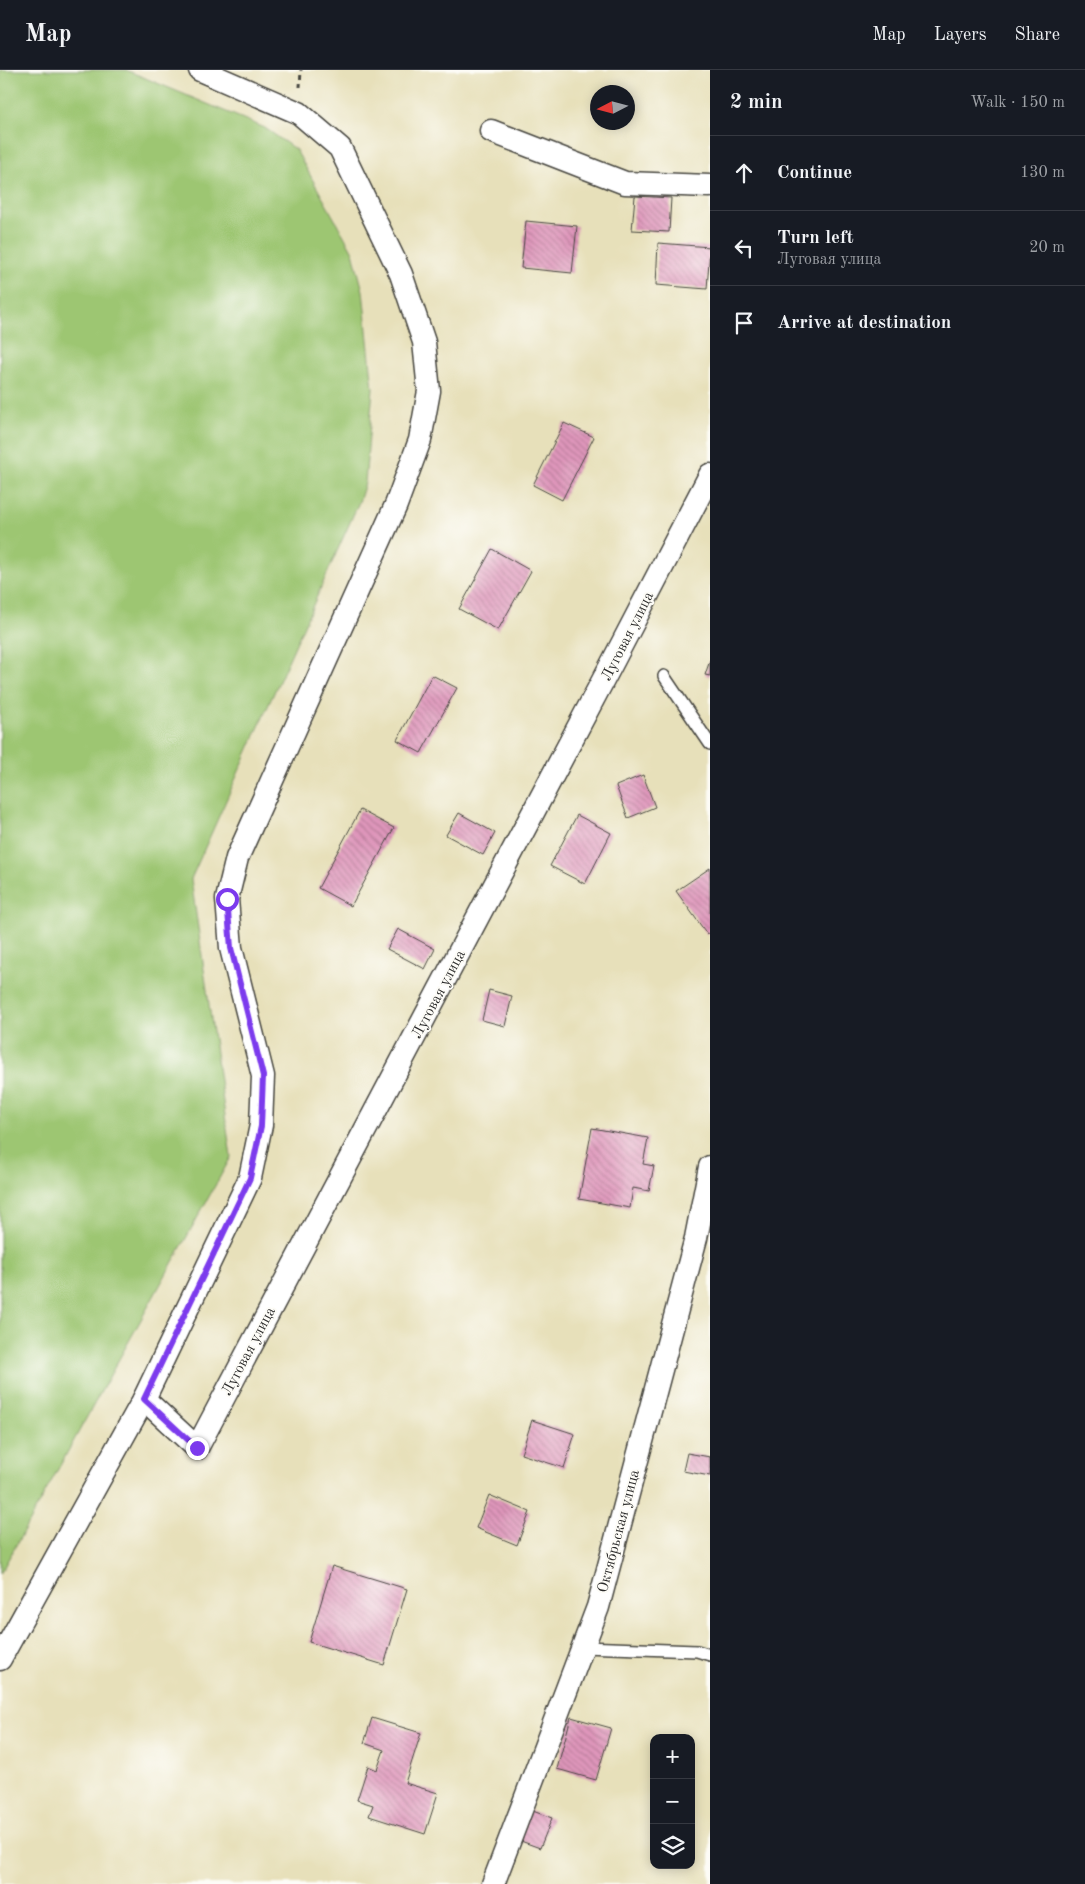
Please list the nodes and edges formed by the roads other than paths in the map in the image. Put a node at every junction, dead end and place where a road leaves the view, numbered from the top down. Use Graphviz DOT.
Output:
graph roads {
  1 [pos="200,70"];
  2 [pos="491,131"];
  3 [pos="710,186"];
  4 [pos="710,475"];
  5 [pos="664,676"];
  6 [pos="710,744"];
  7 [pos="710,1167"];
  8 [pos="144,1399"];
  9 [pos="583,1647"];
  10 [pos="710,1655"];
  11 [pos="0,1659"];
  12 [pos="493,1884"];
  1 -- 8 [label="street"];
  2 -- 3 [label="street"];
  4 -- 8 [label="street, Луговая улица"];
  5 -- 6 [label="lane"];
  7 -- 9 [label="street, Октябрьская улица"];
  8 -- 11 [label="street"];
  9 -- 10 [label="lane"];
  9 -- 12 [label="street, Октябрьская улица"];
}
